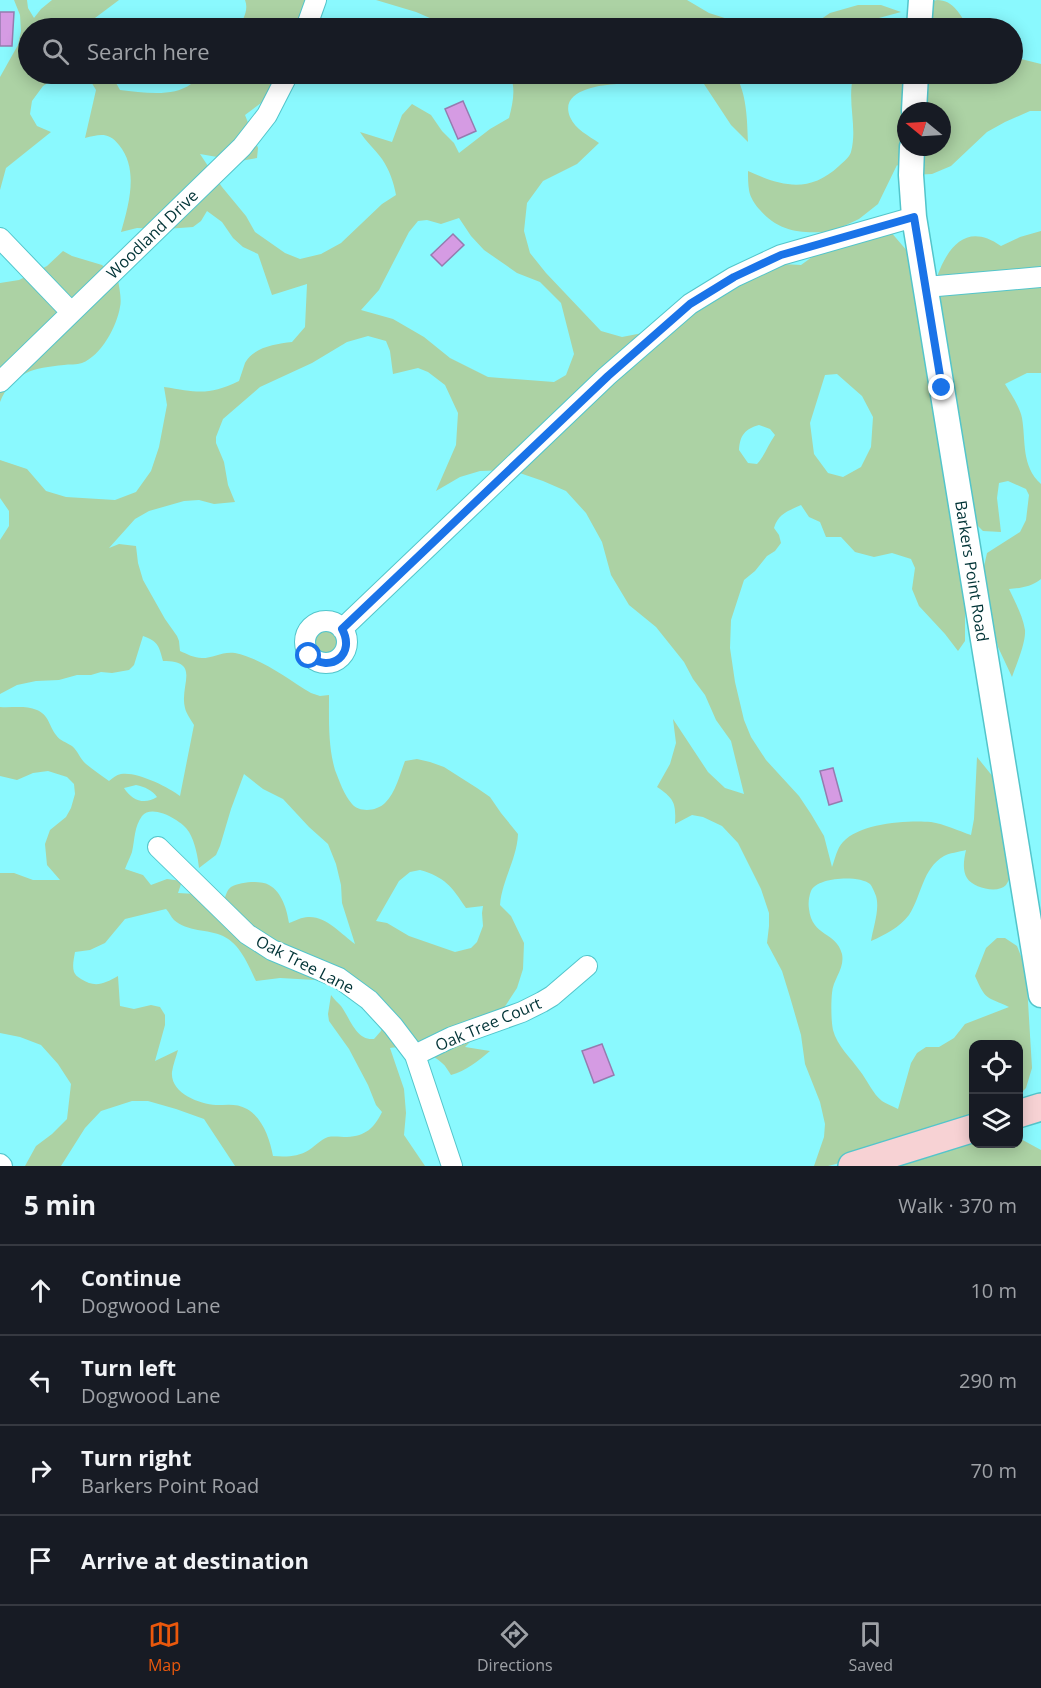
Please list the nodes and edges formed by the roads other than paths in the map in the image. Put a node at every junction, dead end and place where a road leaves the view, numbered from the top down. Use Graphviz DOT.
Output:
graph roads {
  1 [pos="316,0"];
  2 [pos="921,0"];
  3 [pos="310,18"];
  4 [pos="920,18"];
  5 [pos="283,84"];
  6 [pos="915,84"];
  7 [pos="914,102"];
  8 [pos="912,156"];
  9 [pos="914,217"];
  10 [pos="0,238"];
  11 [pos="1041,277"];
  12 [pos="926,287"];
  13 [pos="71,312"];
  14 [pos="0,382"];
  15 [pos="342,629"];
  16 [pos="158,847"];
  17 [pos="587,966"];
  18 [pos="1041,995"];
  19 [pos="415,1055"];
  20 [pos="1041,1107"];
  21 [pos="1023,1112"];
  22 [pos="969,1130"];
  23 [pos="452,1166"];
  24 [pos="852,1166"];
  1 -- 3 [label="street"];
  2 -- 4 [label="street"];
  5 -- 13 [label="street, Woodland Drive"];
  6 -- 7 [label="street"];
  8 -- 9 [label="street, Barkers Point Road"];
  9 -- 12 [label="street, Barkers Point Road"];
  9 -- 15 [label="street"];
  10 -- 13 [label="street"];
  11 -- 12 [label="street"];
  12 -- 18 [label="street, Barkers Point Road"];
  13 -- 14 [label="street, Woodland Drive"];
  16 -- 19 [label="street, Oak Tree Lane"];
  17 -- 19 [label="street, Oak Tree Court"];
  19 -- 23 [label="street, Oak Tree Lane"];
  20 -- 21 [label="main road"];
  22 -- 24 [label="main road"];
}
